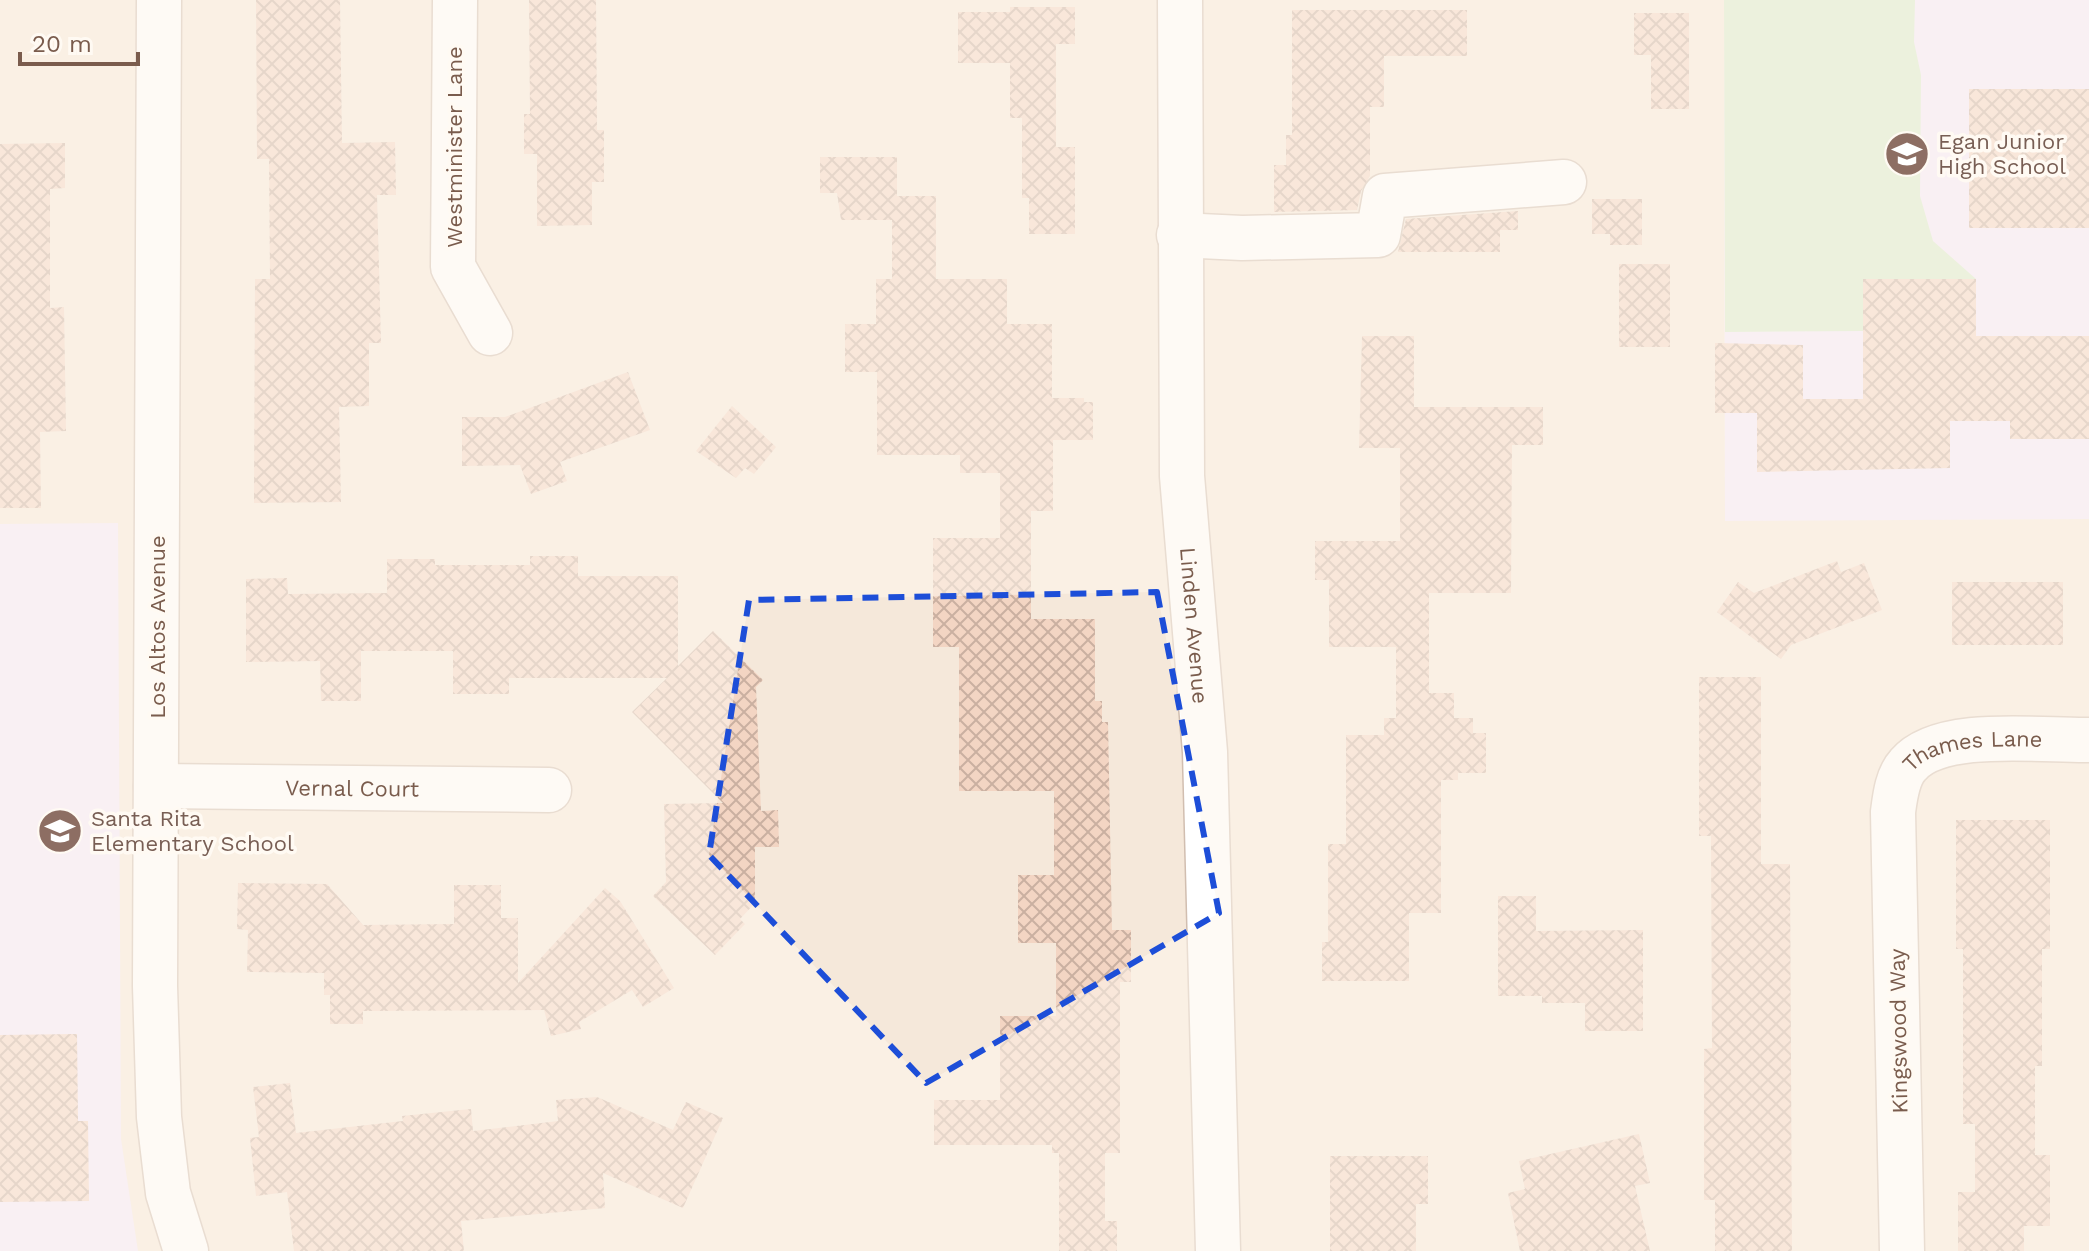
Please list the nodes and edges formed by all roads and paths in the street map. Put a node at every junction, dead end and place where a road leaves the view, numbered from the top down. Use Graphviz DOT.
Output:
graph roads {
  1 [pos="159,0"];
  2 [pos="455,0"];
  3 [pos="1180,0"];
  4 [pos="1564,182"];
  5 [pos="1179,235"];
  6 [pos="490,333"];
  7 [pos="2089,740"];
  8 [pos="156,786"];
  9 [pos="549,790"];
  10 [pos="1893,812"];
  11 [pos="186,1251"];
  12 [pos="1218,1251"];
  13 [pos="1902,1251"];
  1 -- 8 [label="street, Los Altos Avenue"];
  2 -- 6 [label="street, Westminister Lane"];
  3 -- 5 [label="street, Linden Avenue"];
  4 -- 5 [label="street"];
  5 -- 12 [label="street, Linden Avenue"];
  7 -- 10 [label="street, Thames Lane"];
  8 -- 9 [label="street, Vernal Court"];
  8 -- 11 [label="street, Los Altos Avenue"];
  10 -- 13 [label="street, Kingswood Way"];
}
